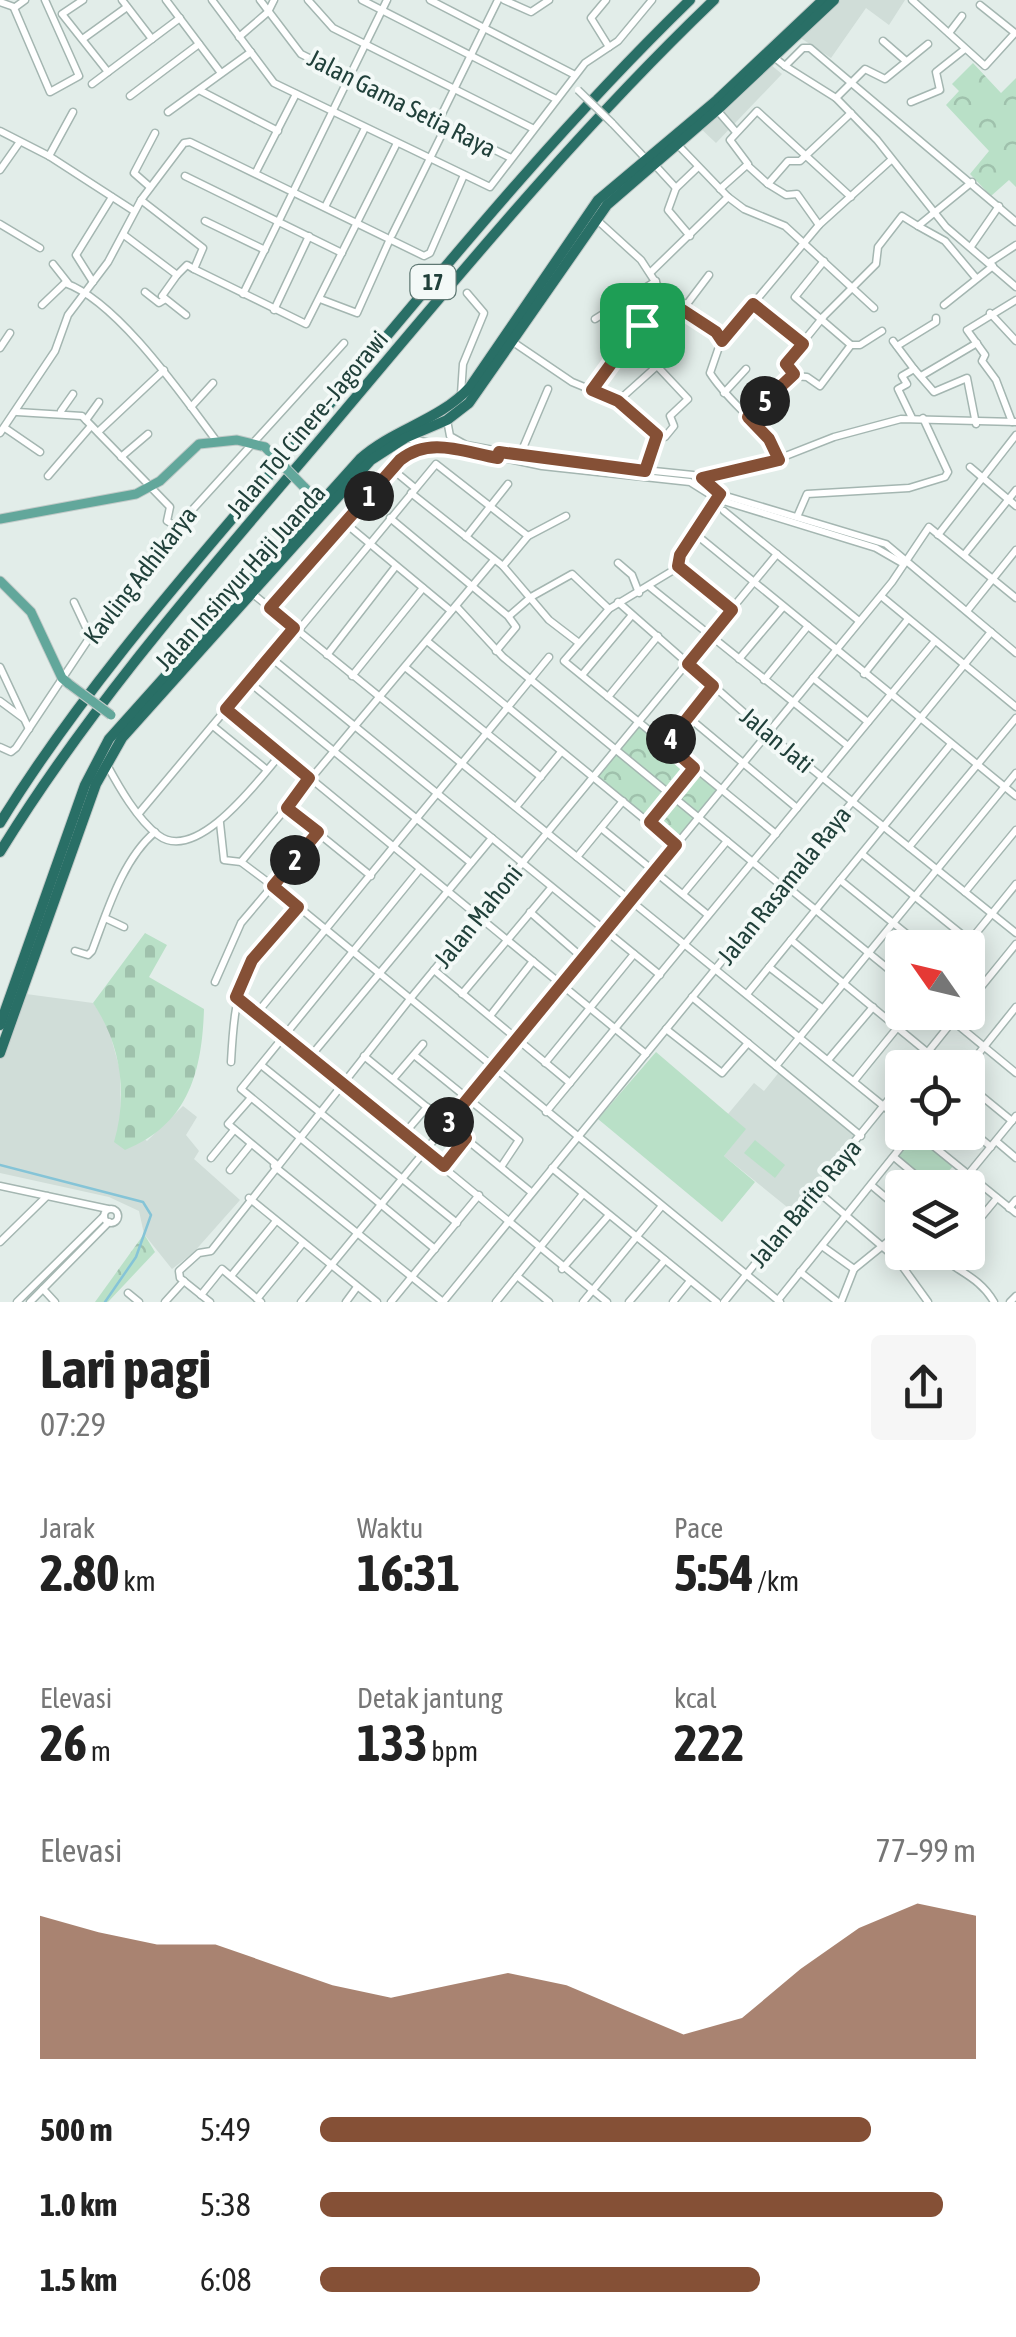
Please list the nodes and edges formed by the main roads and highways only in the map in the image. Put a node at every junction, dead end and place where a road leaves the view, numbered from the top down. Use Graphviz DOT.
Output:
graph roads {
  1 [pos="690,0"];
  2 [pos="714,0"];
  3 [pos="822,0"];
  4 [pos="834,0"];
  5 [pos="649,161"];
  6 [pos="320,503"];
  7 [pos="0,520"];
  8 [pos="0,581"];
  9 [pos="222,622"];
  10 [pos="116,719"];
  11 [pos="0,823"];
  12 [pos="0,852"];
  13 [pos="0,1025"];
  14 [pos="0,1053"];
  1 -- 11 [label="highway, Jalan Tol Cinere–Jagorawi / 17"];
  2 -- 12 [label="highway, Jalan Tol Cinere–Jagorawi / 17"];
  3 -- 5 [label="highway, Jalan Insinyur Haji Juanda"];
  4 -- 5 [label="highway, Jalan Insinyur Haji Juanda"];
  5 -- 6 [label="highway, Jalan Insinyur Haji Juanda"];
  5 -- 9 [label="highway, Jalan Insinyur Haji Juanda"];
  6 -- 7 [label="main road, bridge"];
  6 -- 9 [label="highway, Jalan Insinyur Haji Juanda"];
  8 -- 10 [label="main road, bridge"];
  9 -- 10 [label="highway, Jalan Insinyur Haji Juanda"];
  9 -- 14 [label="highway, Jalan Insinyur Haji Juanda"];
  10 -- 13 [label="highway, Jalan Insinyur Haji Juanda"];
}
